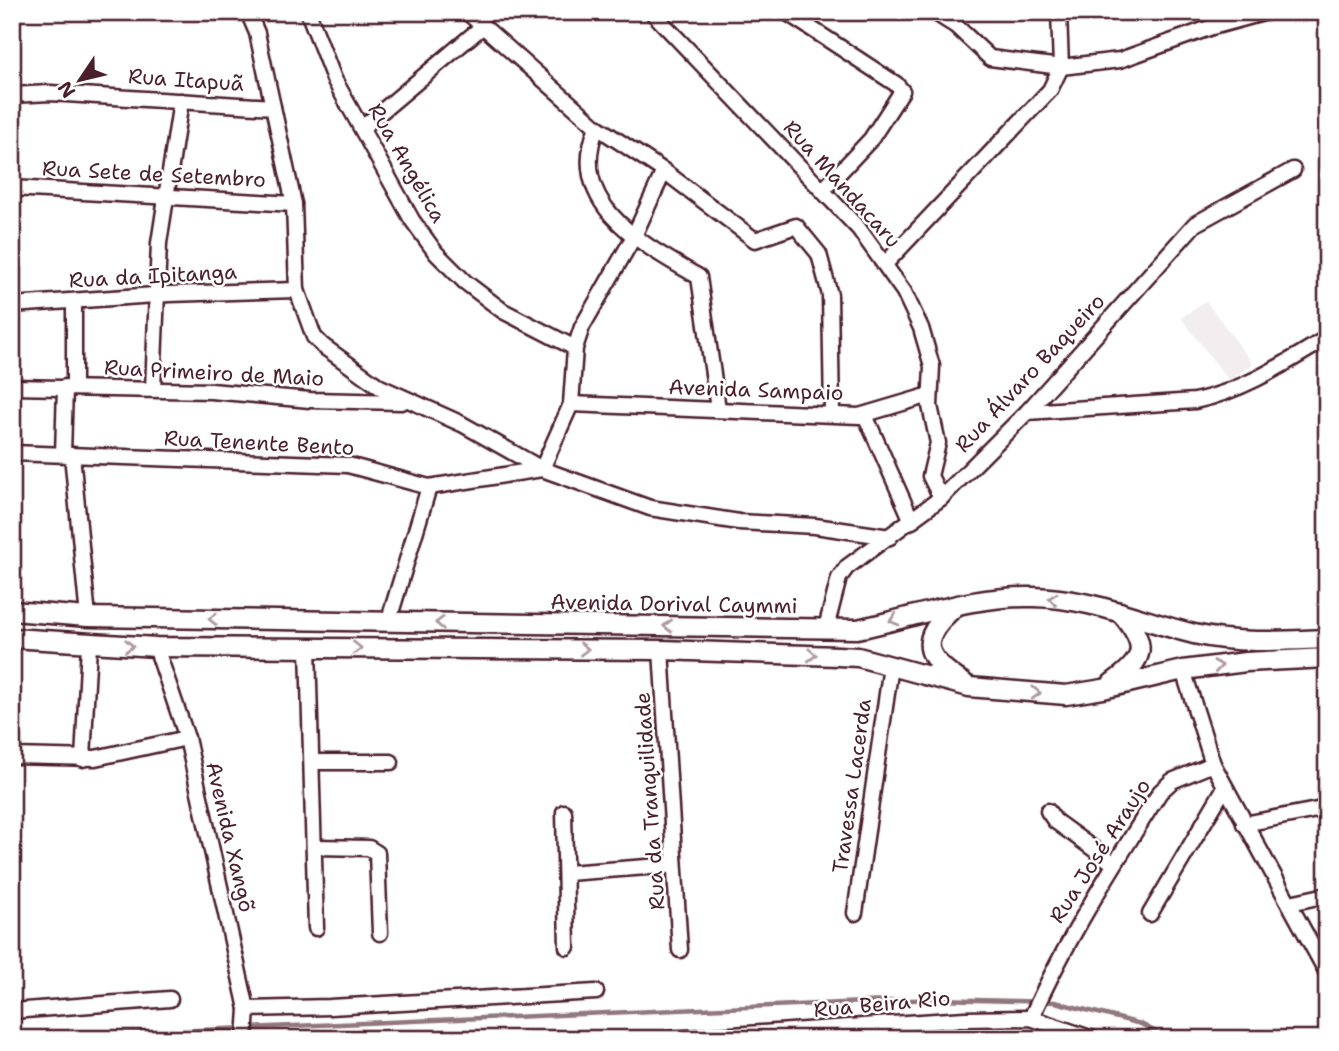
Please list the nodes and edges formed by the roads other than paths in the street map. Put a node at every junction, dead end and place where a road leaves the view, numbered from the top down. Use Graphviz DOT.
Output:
graph roads {
  1 [pos="248,12"];
  2 [pos="467,12"];
  3 [pos="652,12"];
  4 [pos="786,12"];
  5 [pos="934,12"];
  6 [pos="1059,12"];
  7 [pos="1266,12"];
  8 [pos="311,13"];
  9 [pos="482,27"];
  10 [pos="1061,67"];
  11 [pos="12,95"];
  12 [pos="181,101"];
  13 [pos="273,107"];
  14 [pos="597,127"];
  15 [pos="362,128"];
  16 [pos="1293,170"];
  17 [pos="664,171"];
  18 [pos="12,188"];
  19 [pos="823,190"];
  20 [pos="166,196"];
  21 [pos="294,204"];
  22 [pos="633,238"];
  23 [pos="886,263"];
  24 [pos="297,290"];
  25 [pos="155,295"];
  26 [pos="74,300"];
  27 [pos="12,305"];
  28 [pos="1327,338"];
  29 [pos="575,348"];
  30 [pos="12,387"];
  31 [pos="70,387"];
  32 [pos="153,389"];
  33 [pos="930,395"];
  34 [pos="414,403"];
  35 [pos="571,404"];
  36 [pos="718,409"];
  37 [pos="1027,412"];
  38 [pos="832,414"];
  39 [pos="866,415"];
  40 [pos="12,453"];
  41 [pos="68,454"];
  42 [pos="542,469"];
  43 [pos="429,487"];
  44 [pos="941,498"];
  45 [pos="912,521"];
  46 [pos="890,537"];
  47 [pos="960,603"];
  48 [pos="12,611"];
  49 [pos="1119,612"];
  50 [pos="88,617"];
  51 [pos="388,623"];
  52 [pos="826,628"];
  53 [pos="12,638"];
  54 [pos="1327,639"];
  55 [pos="89,645"];
  56 [pos="156,647"];
  57 [pos="308,648"];
  58 [pos="662,650"];
  59 [pos="1327,658"];
  60 [pos="891,666"];
  61 [pos="1183,670"];
  62 [pos="969,687"];
  63 [pos="1103,690"];
  64 [pos="187,737"];
  65 [pos="12,756"];
  66 [pos="83,759"];
  67 [pos="312,762"];
  68 [pos="391,762"];
  69 [pos="1213,764"];
  70 [pos="1225,787"];
  71 [pos="1327,808"];
  72 [pos="1048,811"];
  73 [pos="564,812"];
  74 [pos="1244,824"];
  75 [pos="315,847"];
  76 [pos="1113,863"];
  77 [pos="674,865"];
  78 [pos="567,873"];
  79 [pos="1327,895"];
  80 [pos="1290,903"];
  81 [pos="855,913"];
  82 [pos="1150,914"];
  83 [pos="316,928"];
  84 [pos="380,933"];
  85 [pos="567,947"];
  86 [pos="680,950"];
  87 [pos="1326,972"];
  88 [pos="596,992"];
  89 [pos="170,999"];
  90 [pos="247,1010"];
  91 [pos="12,1012"];
  92 [pos="1033,1014"];
  93 [pos="887,1024"];
  94 [pos="828,1035"];
  95 [pos="706,1038"];
  96 [pos="245,1039"];
  97 [pos="672,1039"];
  98 [pos="904,1039"];
  99 [pos="1093,1039"];
  1 -- 13 [label="street"];
  2 -- 9 [label="street"];
  3 -- 19 [label="street, Rua Mandacaru"];
  4 -- 19 [label="street"];
  5 -- 10 [label="street"];
  6 -- 10 [label="street"];
  7 -- 10 [label="street"];
  8 -- 15 [label="street, Rua Angélica"];
  9 -- 14 [label="street"];
  9 -- 15 [label="street"];
  10 -- 23 [label="street"];
  11 -- 12 [label="street, Rua Itapuã"];
  12 -- 13 [label="street, Rua Itapuã"];
  12 -- 20 [label="street"];
  13 -- 21 [label="street"];
  14 -- 17 [label="street"];
  14 -- 22 [label="street"];
  15 -- 29 [label="street, Rua Angélica"];
  16 -- 37 [label="street, Rua Álvaro Baqueiro"];
  17 -- 22 [label="street"];
  17 -- 38 [label="street"];
  18 -- 20 [label="street, Rua Sete de Setembro"];
  19 -- 23 [label="street, Rua Mandacaru"];
  20 -- 21 [label="street, Rua Sete de Setembro"];
  20 -- 25 [label="street"];
  21 -- 24 [label="street"];
  22 -- 29 [label="street"];
  22 -- 36 [label="street"];
  23 -- 33 [label="street, Rua Mandacaru"];
  24 -- 25 [label="street, Rua da Ipitanga"];
  24 -- 34 [label="street"];
  25 -- 26 [label="street, Rua da Ipitanga"];
  25 -- 32 [label="street"];
  26 -- 27 [label="street, Rua da Ipitanga"];
  26 -- 31 [label="street"];
  28 -- 37 [label="street"];
  29 -- 35 [label="street"];
  30 -- 31 [label="street, Rua Primeiro de Maio"];
  31 -- 32 [label="street, Rua Primeiro de Maio"];
  31 -- 41 [label="street"];
  32 -- 34 [label="street, Rua Primeiro de Maio"];
  33 -- 39 [label="street"];
  33 -- 44 [label="street, Rua Mandacaru"];
  34 -- 42 [label="street"];
  35 -- 36 [label="street, Avenida Sampaio"];
  35 -- 42 [label="street"];
  36 -- 38 [label="street, Avenida Sampaio"];
  37 -- 44 [label="street, Rua Álvaro Baqueiro"];
  38 -- 39 [label="street, Avenida Sampaio"];
  39 -- 45 [label="street, Avenida Sampaio"];
  40 -- 41 [label="street, Rua Tenente Bento"];
  41 -- 43 [label="street, Rua Tenente Bento"];
  41 -- 50 [label="street"];
  42 -- 43 [label="street, Rua Tenente Bento"];
  42 -- 46 [label="street"];
  43 -- 51 [label="street"];
  44 -- 45 [label="street, Rua Álvaro Baqueiro"];
  45 -- 46 [label="street, Rua Álvaro Baqueiro"];
  46 -- 52 [label="street, Rua Álvaro Baqueiro"];
  49 -- 47 [label="main road, Avenida Dorival Caymmi, one-way"];
  47 -- 52 [label="main road, Avenida Dorival Caymmi, one-way"];
  47 -- 62 [label="main road"];
  48 -- 50 [label="main road, Avenida Dorival Caymmi"];
  49 -- 54 [label="main road, Avenida Dorival Caymmi"];
  49 -- 63 [label="main road"];
  51 -- 50 [label="main road, Avenida Dorival Caymmi, one-way"];
  52 -- 51 [label="main road, Avenida Dorival Caymmi, one-way"];
  53 -- 55 [label="main road"];
  55 -- 56 [label="main road, one-way"];
  55 -- 66 [label="street"];
  56 -- 57 [label="main road"];
  56 -- 64 [label="street, Avenida Xangõ"];
  57 -- 58 [label="main road, one-way"];
  57 -- 67 [label="street"];
  58 -- 60 [label="main road, one-way"];
  58 -- 77 [label="street, Rua da Tranquilidade"];
  61 -- 59 [label="main road, one-way"];
  60 -- 62 [label="main road"];
  60 -- 81 [label="street, Travessa Lacerda"];
  61 -- 63 [label="main road"];
  61 -- 69 [label="street"];
  62 -- 63 [label="main road, one-way"];
  64 -- 66 [label="street"];
  64 -- 90 [label="street, Avenida Xangõ"];
  65 -- 66 [label="street"];
  67 -- 68 [label="street"];
  67 -- 75 [label="street"];
  69 -- 70 [label="street"];
  69 -- 76 [label="street, Rua José Araujo"];
  70 -- 74 [label="street"];
  70 -- 82 [label="street"];
  71 -- 74 [label="street"];
  72 -- 76 [label="street"];
  73 -- 78 [label="street"];
  74 -- 80 [label="street"];
  75 -- 83 [label="street"];
  75 -- 84 [label="street"];
  76 -- 92 [label="street, Rua José Araujo"];
  77 -- 78 [label="street"];
  77 -- 86 [label="street, Rua da Tranquilidade"];
  78 -- 85 [label="street"];
  79 -- 80 [label="street"];
  80 -- 87 [label="street"];
  88 -- 90 [label="street"];
  89 -- 91 [label="street"];
  90 -- 96 [label="street, Avenida Xangõ"];
  92 -- 93 [label="street, Rua Beira Rio"];
  92 -- 99 [label="street, Rua Beira Rio"];
  93 -- 94 [label="street, Rua Beira Rio"];
  93 -- 98 [label="street"];
  94 -- 95 [label="street, Rua Beira Rio"];
  95 -- 97 [label="street, Rua Beira Rio"];
}
